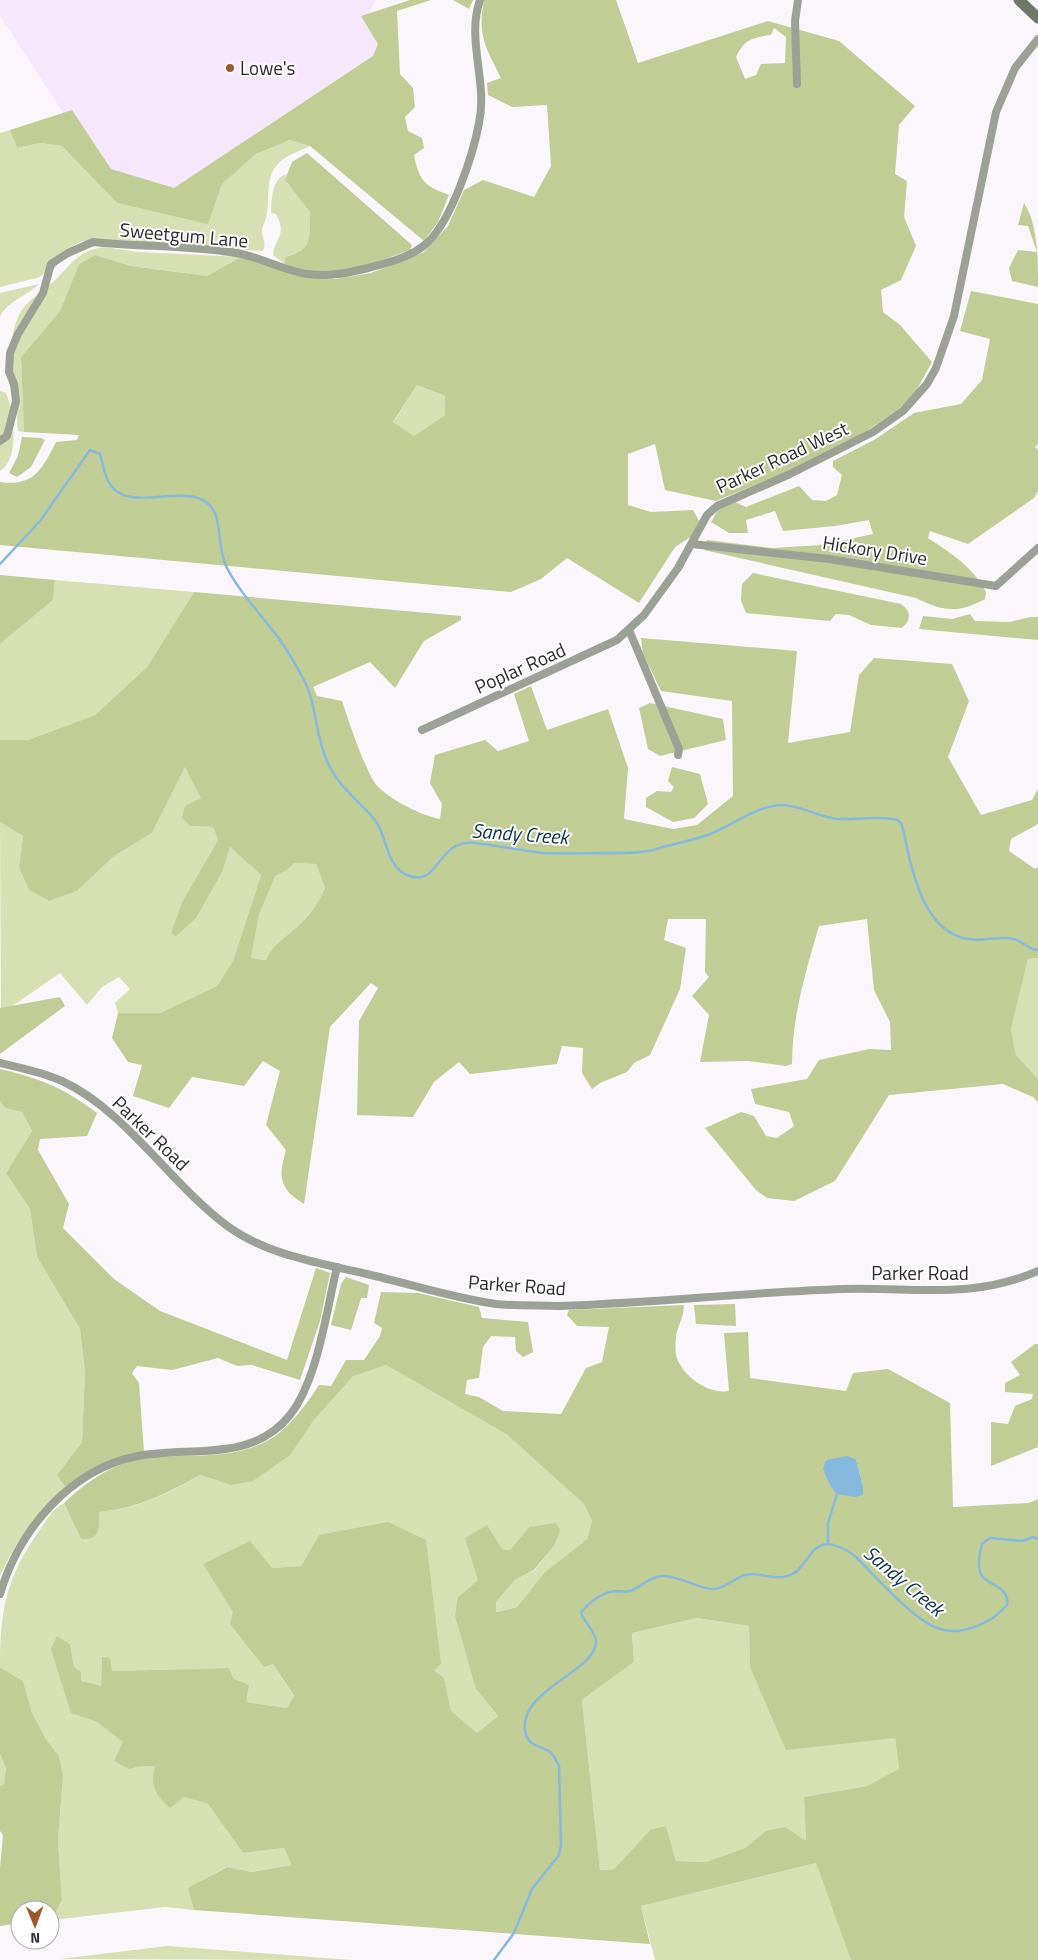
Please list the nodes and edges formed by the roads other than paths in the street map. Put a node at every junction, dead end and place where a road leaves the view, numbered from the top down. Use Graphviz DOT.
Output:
graph roads {
  1 [pos="480,0"];
  2 [pos="798,0"];
  3 [pos="1019,0"];
  4 [pos="1038,18"];
  5 [pos="1038,38"];
  6 [pos="797,84"];
  7 [pos="0,440"];
  8 [pos="692,544"];
  9 [pos="1038,548"];
  10 [pos="629,630"];
  11 [pos="422,730"];
  12 [pos="678,755"];
  13 [pos="0,1063"];
  14 [pos="337,1267"];
  15 [pos="1038,1271"];
  16 [pos="0,1594"];
  1 -- 7 [label="street, Sweetgum Lane"];
  2 -- 6 [label="street"];
  3 -- 4 [label="main road"];
  5 -- 8 [label="street, Parker Road West"];
  8 -- 9 [label="street, Hickory Drive"];
  8 -- 10 [label="street, Parker Road West"];
  10 -- 11 [label="street, Poplar Road"];
  10 -- 12 [label="street"];
  13 -- 14 [label="street, Parker Road"];
  14 -- 15 [label="street, Parker Road"];
  14 -- 16 [label="street"];
}
